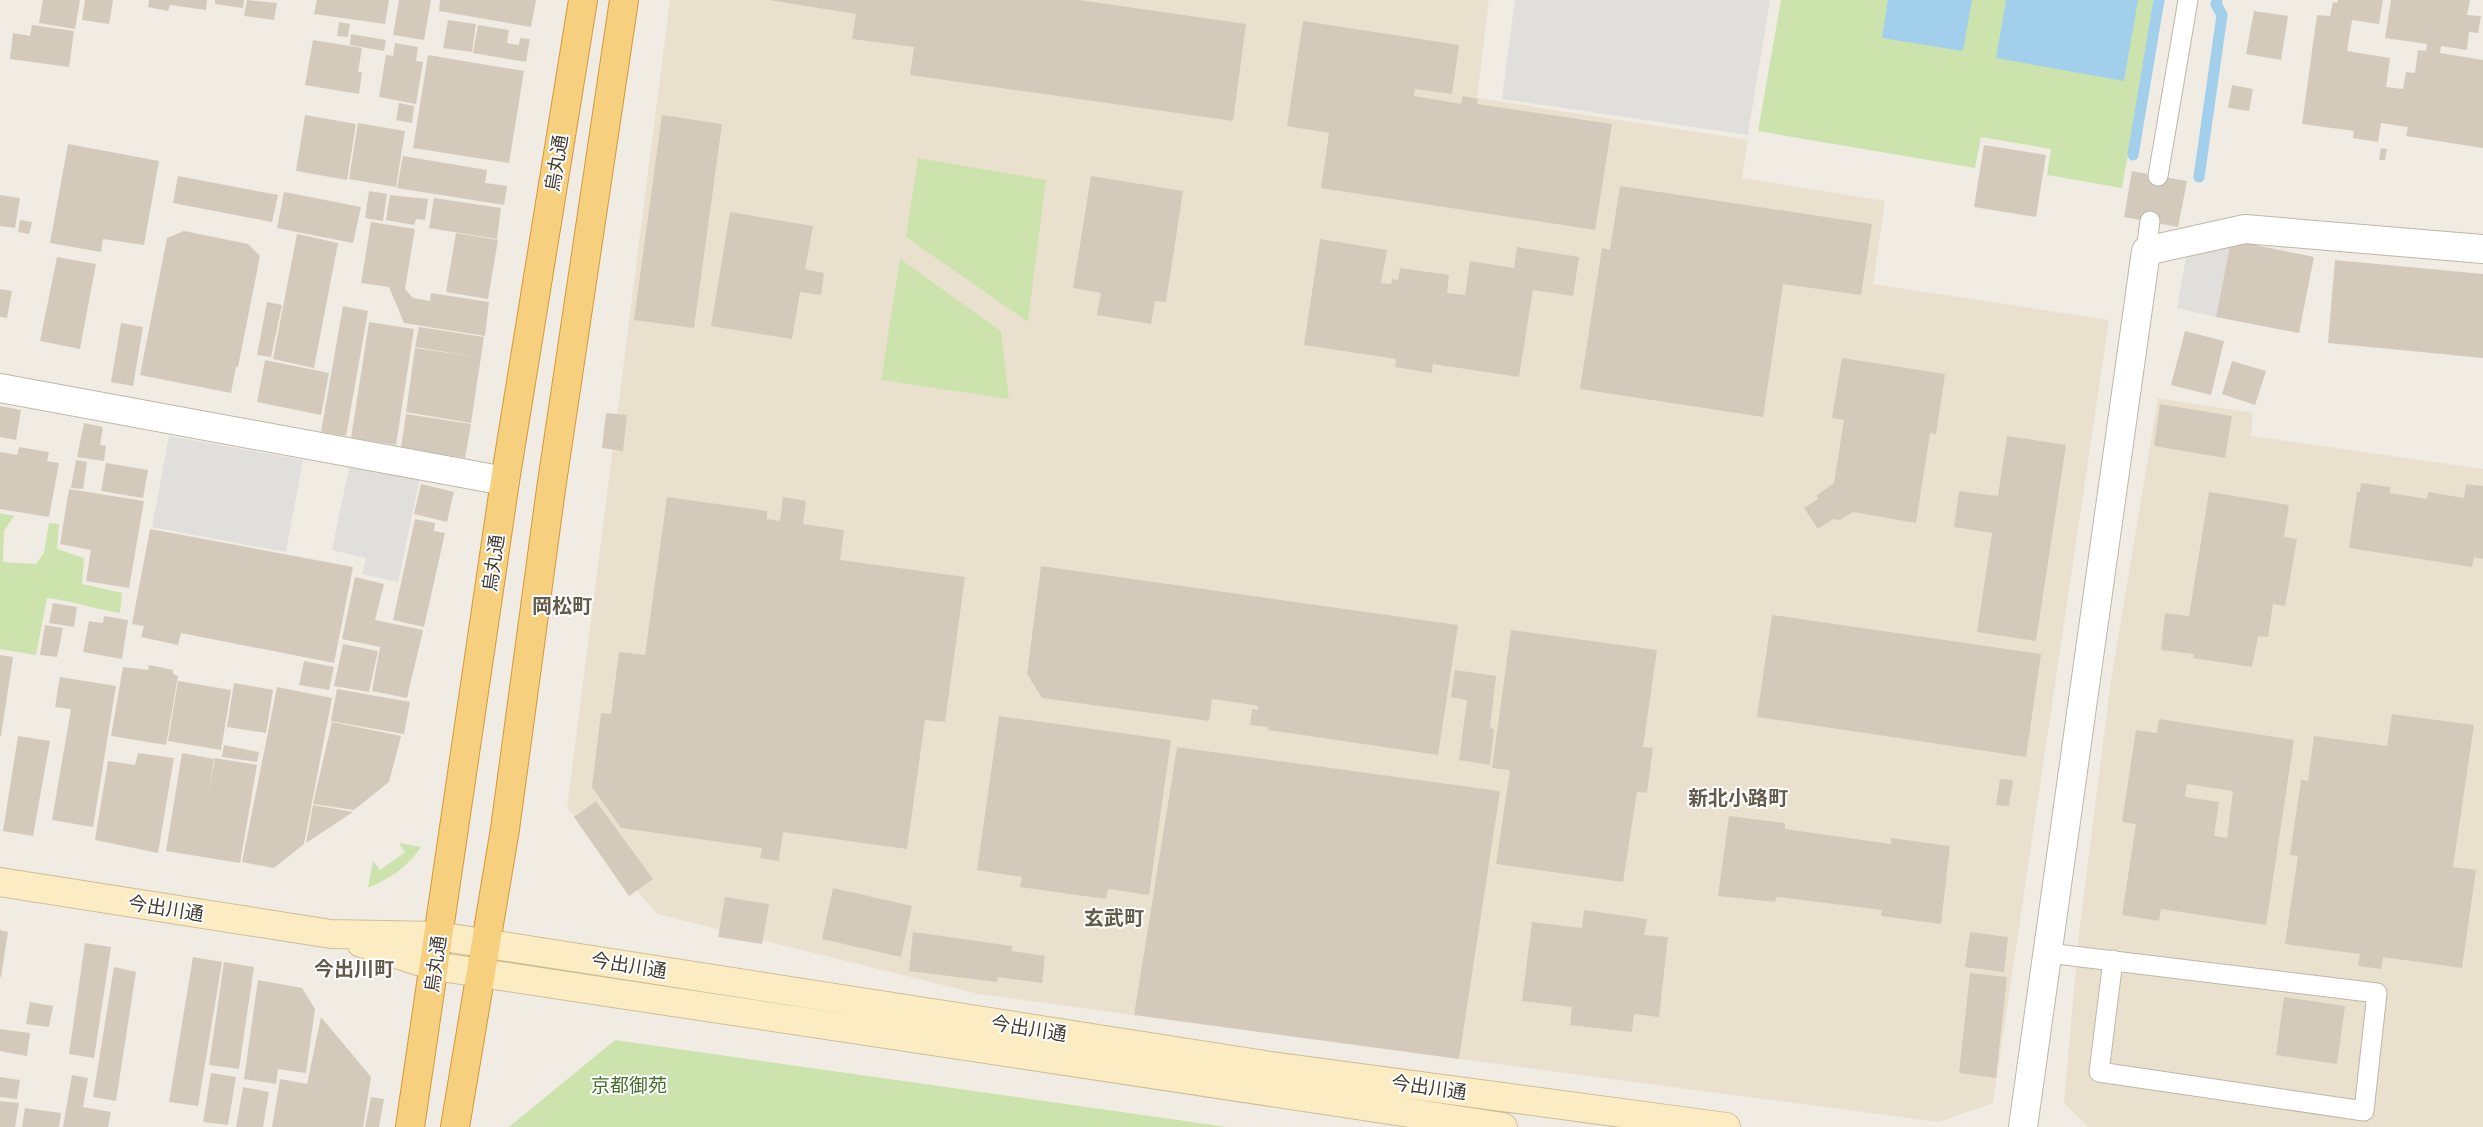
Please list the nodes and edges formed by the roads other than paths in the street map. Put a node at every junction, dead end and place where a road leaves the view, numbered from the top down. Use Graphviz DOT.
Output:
graph roads {
  1 [pos="583,0"];
  2 [pos="624,0"];
  3 [pos="2188,0"];
  4 [pos="2158,176"];
  5 [pos="2150,222"];
  6 [pos="2483,250"];
  7 [pos="2146,251"];
  8 [pos="0,388"];
  9 [pos="505,481"];
  10 [pos="0,882"];
  11 [pos="331,934"];
  12 [pos="438,936"];
  13 [pos="486,942"];
  14 [pos="2048,953"];
  15 [pos="2113,960"];
  16 [pos="434,966"];
  17 [pos="481,973"];
  18 [pos="410,1127"];
  19 [pos="455,1127"];
  20 [pos="1503,1127"];
  21 [pos="1726,1127"];
  22 [pos="2024,1127"];
  1 -- 9 [label="highway, 烏丸通"];
  2 -- 13 [label="highway"];
  3 -- 4 [label="lane"];
  5 -- 7 [label="lane"];
  6 -- 7 [label="street"];
  7 -- 14 [label="street"];
  8 -- 9 [label="street"];
  9 -- 12 [label="highway, 烏丸通"];
  10 -- 11 [label="main road, 今出川通"];
  11 -- 12 [label="main road, 今出川通"];
  11 -- 16 [label="main road, 今出川通"];
  12 -- 13 [label="main road, 今出川通"];
  12 -- 16 [label="highway, 烏丸通"];
  13 -- 17 [label="highway"];
  13 -- 21 [label="main road, 今出川通"];
  14 -- 15 [label="lane"];
  14 -- 22 [label="street"];
  15 -- 15 [label="lane"];
  16 -- 17 [label="main road, 今出川通"];
  16 -- 18 [label="highway, 烏丸通"];
  17 -- 19 [label="highway"];
  17 -- 20 [label="main road, 今出川通"];
}
